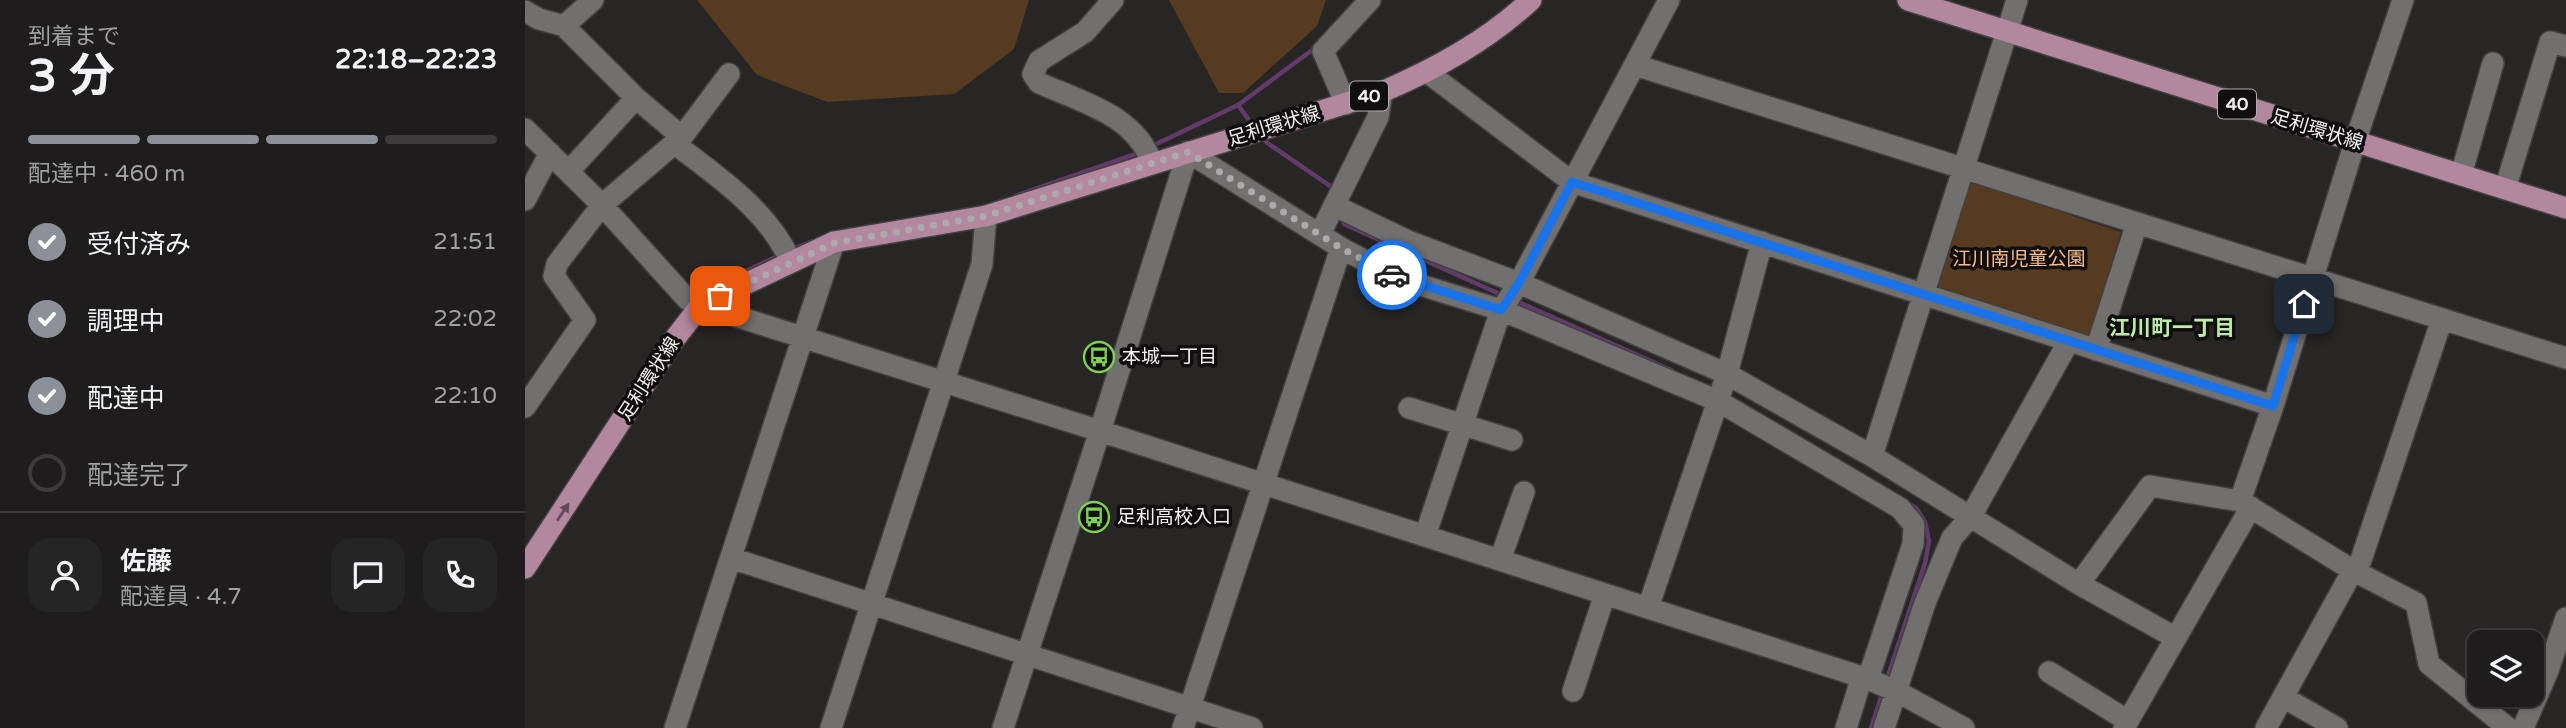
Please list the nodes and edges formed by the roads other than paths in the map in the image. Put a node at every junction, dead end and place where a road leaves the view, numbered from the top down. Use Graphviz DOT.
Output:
graph roads {
  1 [pos="593,0"];
  2 [pos="1113,0"];
  3 [pos="1370,0"];
  4 [pos="1531,0"];
  5 [pos="1669,0"];
  6 [pos="1908,0"];
  7 [pos="2017,0"];
  8 [pos="2396,2"];
  9 [pos="525,11"];
  10 [pos="564,26"];
  11 [pos="2007,32"];
  12 [pos="2566,46"];
  13 [pos="2493,63"];
  14 [pos="1635,65"];
  15 [pos="1427,72"];
  16 [pos="729,74"];
  17 [pos="1382,92"];
  18 [pos="636,98"];
  19 [pos="1346,104"];
  20 [pos="525,129"];
  21 [pos="678,141"];
  22 [pos="2355,142"];
  23 [pos="1188,152"];
  24 [pos="550,153"];
  25 [pos="1148,154"];
  26 [pos="1962,168"];
  27 [pos="569,172"];
  28 [pos="2461,175"];
  29 [pos="1572,182"];
  30 [pos="2505,189"];
  31 [pos="525,200"];
  32 [pos="601,205"];
  33 [pos="1335,205"];
  34 [pos="2566,208"];
  35 [pos="986,216"];
  36 [pos="2137,223"];
  37 [pos="1320,234"];
  38 [pos="834,243"];
  39 [pos="1762,243"];
  40 [pos="1341,248"];
  41 [pos="788,255"];
  42 [pos="2311,279"];
  43 [pos="1519,283"];
  44 [pos="1924,294"];
  45 [pos="694,302"];
  46 [pos="1501,310"];
  47 [pos="2442,319"];
  48 [pos="803,337"];
  49 [pos="2069,341"];
  50 [pos="2096,350"];
  51 [pos="2566,358"];
  52 [pos="1727,374"];
  53 [pos="945,382"];
  54 [pos="1718,401"];
  55 [pos="2273,406"];
  56 [pos="525,407"];
  57 [pos="1409,408"];
  58 [pos="1463,423"];
  59 [pos="1100,431"];
  60 [pos="1512,440"];
  61 [pos="1872,456"];
  62 [pos="1263,483"];
  63 [pos="1524,492"];
  64 [pos="2246,504"];
  65 [pos="1971,516"];
  66 [pos="1425,536"];
  67 [pos="731,558"];
  68 [pos="1500,560"];
  69 [pos="525,568"];
  70 [pos="2354,571"];
  71 [pos="2079,584"];
  72 [pos="1605,594"];
  73 [pos="871,605"];
  74 [pos="1648,608"];
  75 [pos="2566,618"];
  76 [pos="2176,638"];
  77 [pos="1026,656"];
  78 [pos="2049,672"];
  79 [pos="1865,678"];
  80 [pos="1573,691"];
  81 [pos="1896,691"];
  82 [pos="2283,697"];
  83 [pos="1187,718"];
  84 [pos="2126,725"];
  85 [pos="675,728"];
  86 [pos="831,728"];
  87 [pos="1003,728"];
  88 [pos="1252,728"];
  89 [pos="1846,728"];
  90 [pos="1884,728"];
  91 [pos="1964,728"];
  92 [pos="2266,728"];
  93 [pos="2337,728"];
  94 [pos="2508,728"];
  95 [pos="2523,728"];
  1 -- 10 [label="street"];
  2 -- 25 [label="street"];
  3 -- 19 [label="street"];
  4 -- 15 [label="main road, 足利環状線 / 40"];
  5 -- 14 [label="street"];
  6 -- 11 [label="main road, 足利環状線 / 40"];
  7 -- 11 [label="street"];
  8 -- 22 [label="street"];
  9 -- 10 [label="street"];
  10 -- 18 [label="street"];
  11 -- 22 [label="main road, 足利環状線 / 40"];
  11 -- 26 [label="street"];
  12 -- 30 [label="street"];
  13 -- 28 [label="street"];
  14 -- 26 [label="street"];
  14 -- 29 [label="street"];
  15 -- 17 [label="main road, 足利環状線 / 40"];
  15 -- 29 [label="street"];
  16 -- 21 [label="street"];
  17 -- 19 [label="main road, 足利環状線 / 40"];
  17 -- 33 [label="street"];
  18 -- 21 [label="street"];
  18 -- 27 [label="street"];
  19 -- 23 [label="main road, 足利環状線 / 40"];
  20 -- 24 [label="street"];
  21 -- 32 [label="street"];
  21 -- 41 [label="street"];
  22 -- 28 [label="main road, 足利環状線 / 40"];
  22 -- 42 [label="street"];
  23 -- 25 [label="main road, 足利環状線 / 40"];
  23 -- 37 [label="street"];
  23 -- 59 [label="street"];
  24 -- 27 [label="street"];
  24 -- 31 [label="street"];
  25 -- 35 [label="main road, 足利環状線 / 40"];
  26 -- 36 [label="street"];
  26 -- 44 [label="street"];
  27 -- 32 [label="street"];
  28 -- 30 [label="main road, 足利環状線 / 40"];
  29 -- 39 [label="street"];
  29 -- 43 [label="street"];
  30 -- 34 [label="main road, 足利環状線 / 40"];
  32 -- 45 [label="street"];
  32 -- 56 [label="street"];
  33 -- 37 [label="street"];
  33 -- 43 [label="street"];
  35 -- 38 [label="main road, 足利環状線 / 40"];
  35 -- 53 [label="street"];
  36 -- 42 [label="street"];
  36 -- 50 [label="street"];
  37 -- 40 [label="street"];
  38 -- 41 [label="main road, 足利環状線 / 40"];
  38 -- 48 [label="street"];
  39 -- 44 [label="street"];
  39 -- 52 [label="street"];
  40 -- 46 [label="street"];
  40 -- 62 [label="street"];
  41 -- 45 [label="main road, 足利環状線 / 40"];
  42 -- 47 [label="street"];
  42 -- 55 [label="street"];
  43 -- 46 [label="street"];
  43 -- 52 [label="street"];
  44 -- 49 [label="street"];
  44 -- 61 [label="street"];
  45 -- 48 [label="street"];
  69 -- 45 [label="main road, 足利環状線 / 40, one-way"];
  46 -- 54 [label="street"];
  46 -- 58 [label="street"];
  47 -- 51 [label="street"];
  47 -- 70 [label="street"];
  48 -- 53 [label="street"];
  48 -- 67 [label="street"];
  49 -- 50 [label="street"];
  49 -- 65 [label="street"];
  50 -- 55 [label="street"];
  52 -- 54 [label="street"];
  52 -- 61 [label="street"];
  53 -- 59 [label="street"];
  53 -- 73 [label="street"];
  54 -- 74 [label="street"];
  54 -- 79 [label="street"];
  55 -- 64 [label="street"];
  57 -- 58 [label="street"];
  58 -- 60 [label="street"];
  58 -- 66 [label="street"];
  59 -- 62 [label="street"];
  59 -- 77 [label="street"];
  61 -- 65 [label="street"];
  62 -- 66 [label="street"];
  62 -- 83 [label="street"];
  63 -- 68 [label="street"];
  64 -- 70 [label="street"];
  64 -- 71 [label="street"];
  64 -- 76 [label="street"];
  65 -- 71 [label="street"];
  65 -- 81 [label="street"];
  66 -- 68 [label="street"];
  67 -- 73 [label="street"];
  67 -- 85 [label="street"];
  68 -- 72 [label="street"];
  70 -- 82 [label="street"];
  70 -- 94 [label="street"];
  71 -- 76 [label="street"];
  72 -- 74 [label="street"];
  72 -- 80 [label="street"];
  73 -- 77 [label="street"];
  73 -- 86 [label="street"];
  74 -- 79 [label="street"];
  75 -- 95 [label="street"];
  76 -- 84 [label="street"];
  77 -- 83 [label="street"];
  77 -- 87 [label="street"];
  78 -- 84 [label="street"];
  79 -- 81 [label="street"];
  79 -- 89 [label="street"];
  81 -- 90 [label="street"];
  81 -- 91 [label="street"];
  82 -- 92 [label="street"];
  82 -- 93 [label="street"];
  83 -- 88 [label="street"];
}
